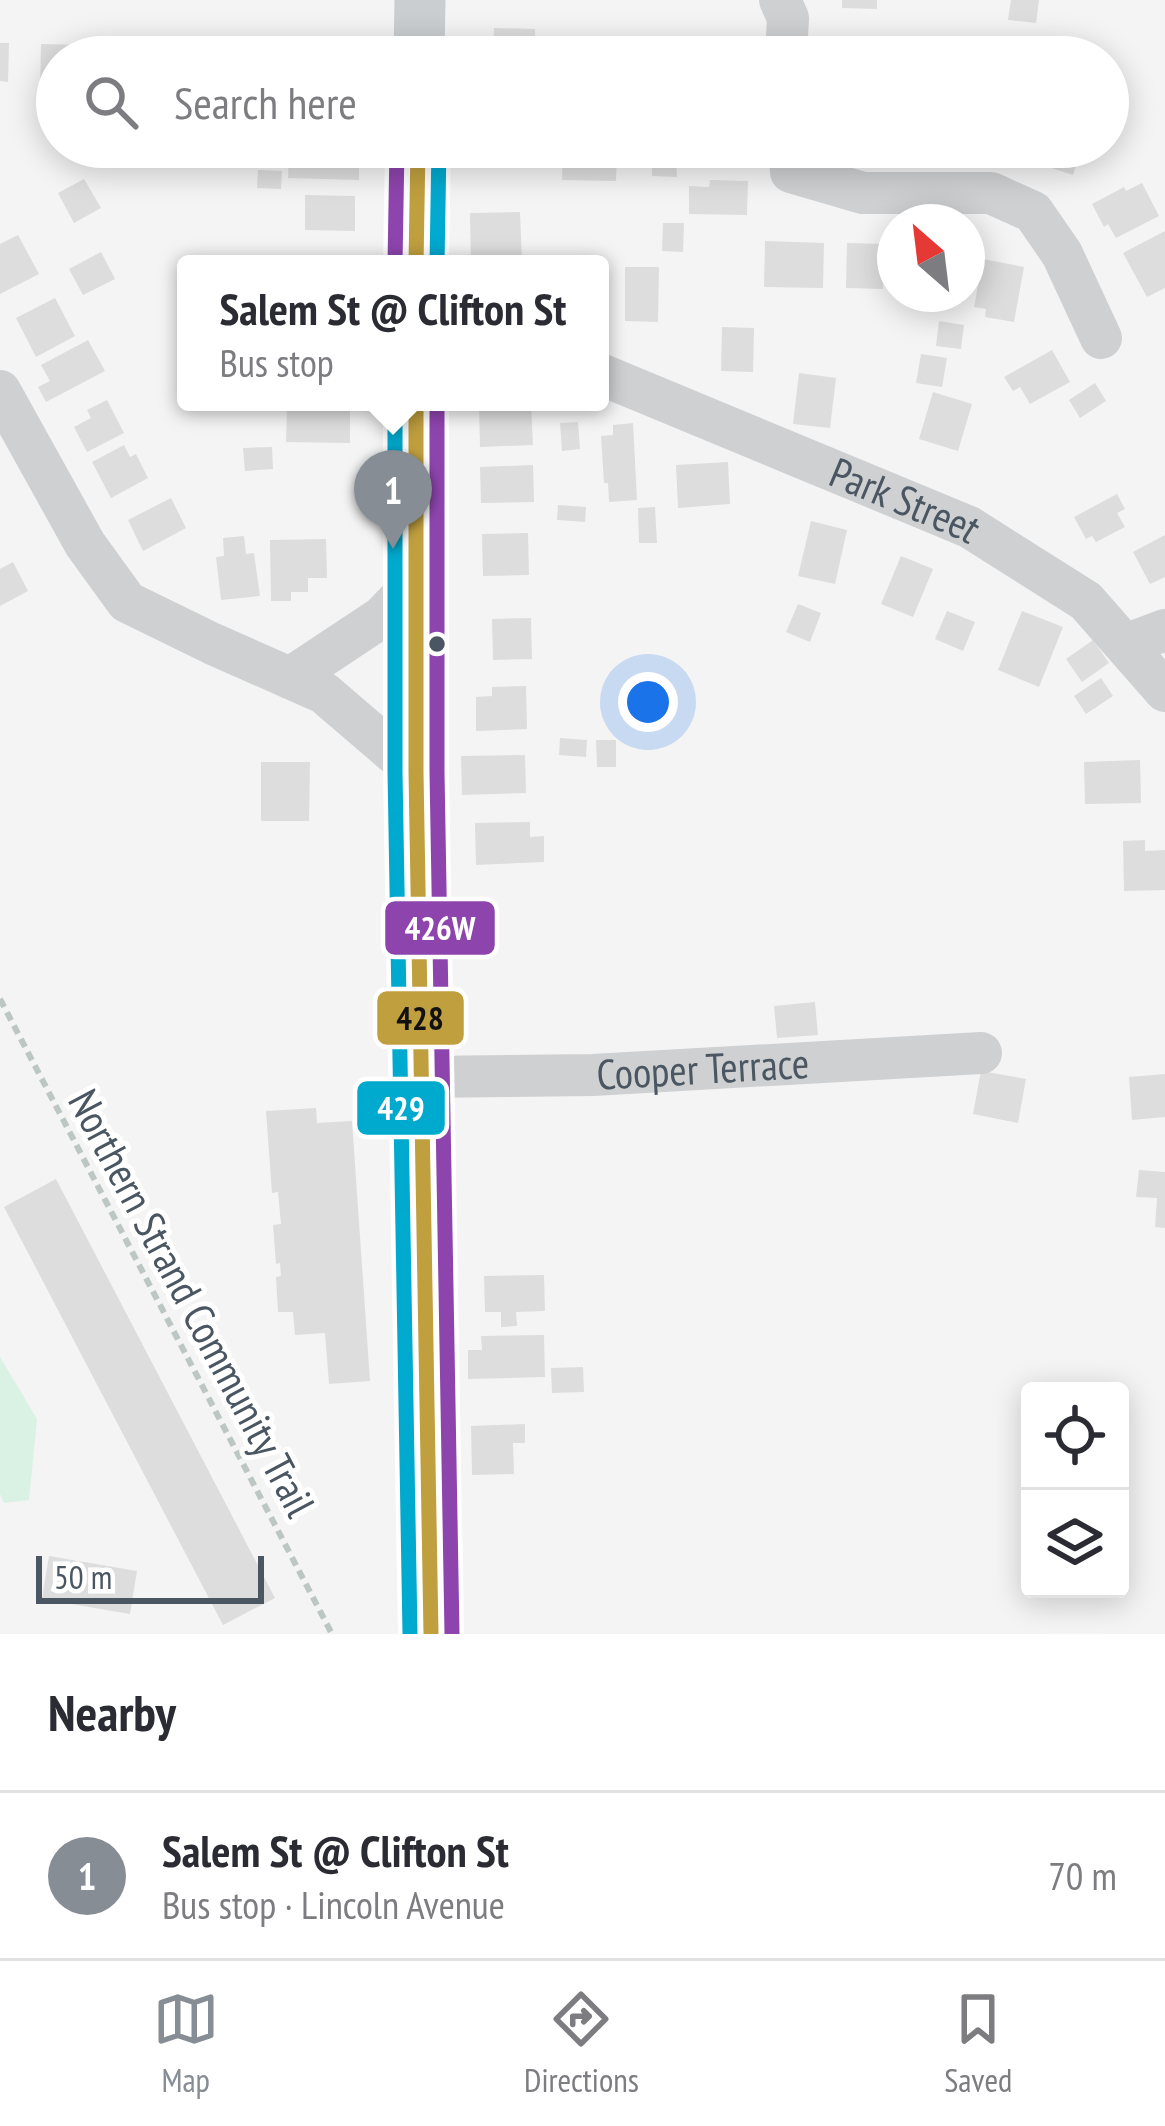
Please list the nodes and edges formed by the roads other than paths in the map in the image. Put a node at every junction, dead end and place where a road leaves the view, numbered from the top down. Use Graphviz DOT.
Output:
graph roads {
  1 [pos="420,0"];
  2 [pos="780,0"];
  3 [pos="419,36"];
  4 [pos="787,36"];
  5 [pos="418,168"];
  6 [pos="791,168"];
  7 [pos="416,255"];
  8 [pos="1101,338"];
  9 [pos="609,378"];
  10 [pos="0,391"];
  11 [pos="416,411"];
  12 [pos="416,582"];
  13 [pos="1165,630"];
  14 [pos="1125,645"];
  15 [pos="290,678"];
  16 [pos="1165,691"];
  17 [pos="416,772"];
  18 [pos="981,1053"];
  19 [pos="421,1077"];
  20 [pos="431,1634"];
  1 -- 3 [label="main road"];
  2 -- 4 [label="street"];
  5 -- 7 [label="main road"];
  6 -- 8 [label="street"];
  9 -- 14 [label="street, Park Street"];
  10 -- 15 [label="street"];
  11 -- 12 [label="main road"];
  12 -- 15 [label="street"];
  12 -- 17 [label="main road"];
  13 -- 14 [label="street"];
  14 -- 16 [label="street, Park Street"];
  15 -- 17 [label="street"];
  17 -- 19 [label="main road"];
  18 -- 19 [label="street, Cooper Terrace"];
  19 -- 20 [label="main road"];
}
